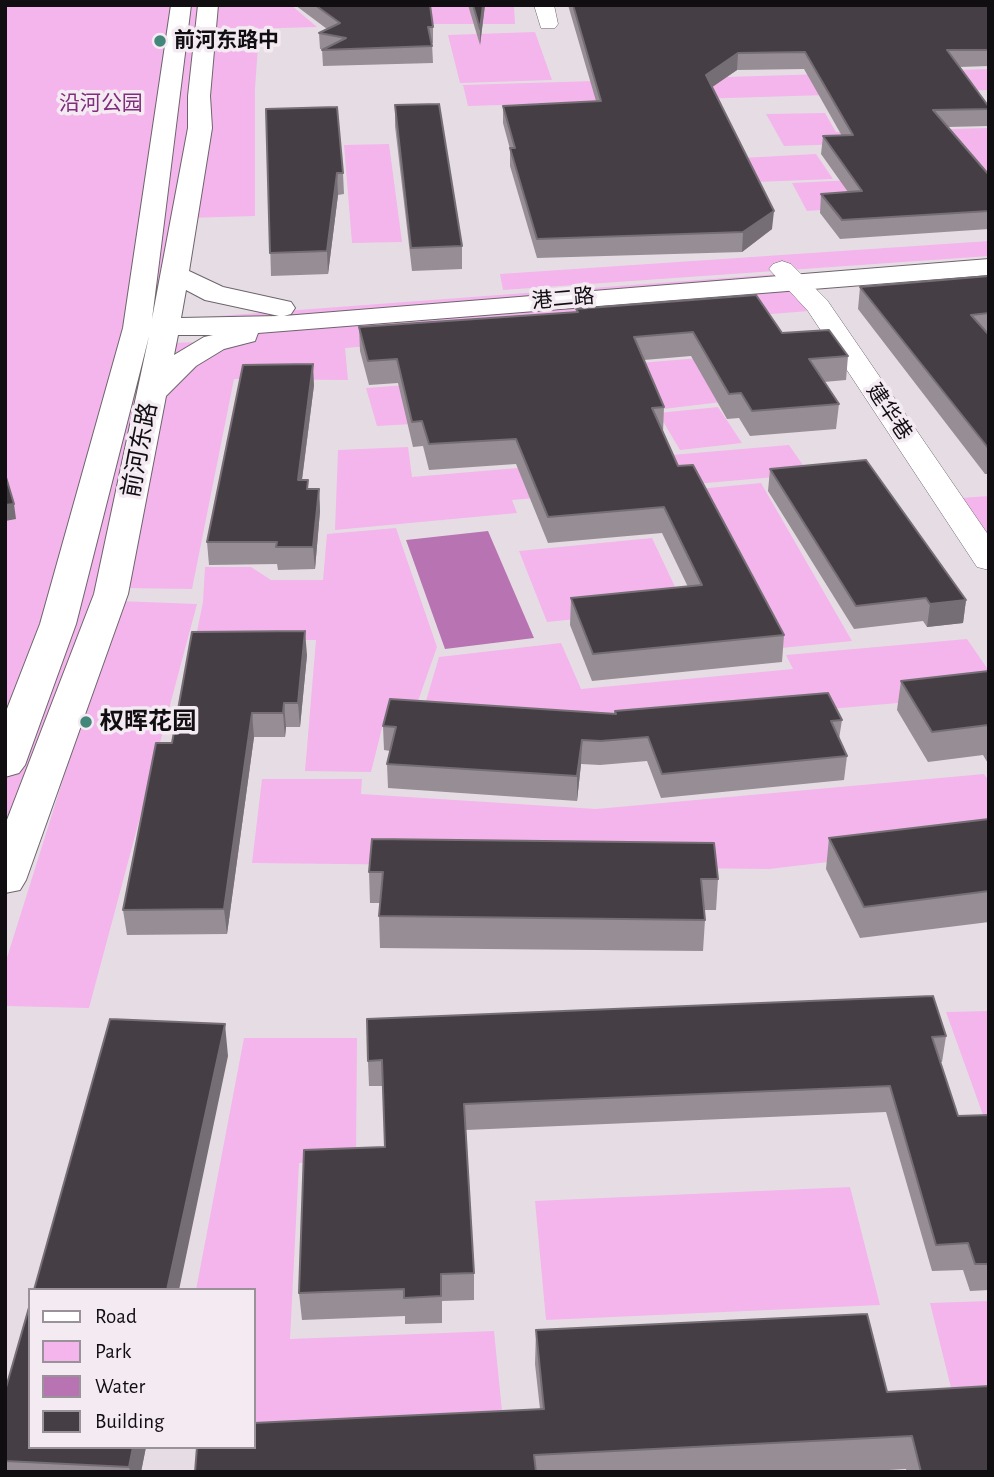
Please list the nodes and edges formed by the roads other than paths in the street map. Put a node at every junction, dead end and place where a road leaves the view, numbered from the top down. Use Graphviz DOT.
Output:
graph roads {
  1 [pos="181,5"];
  2 [pos="208,5"];
  3 [pos="989,252"];
  4 [pos="989,267"];
  5 [pos="174,274"];
  6 [pos="787,275"];
  7 [pos="293,317"];
  8 [pos="152,321"];
  9 [pos="151,394"];
  10 [pos="989,560"];
  11 [pos="5,765"];
  12 [pos="5,880"];
  1 -- 8 [label="main road, 前河东路"];
  2 -- 5 [label="main road, 前河东路"];
  3 -- 6 [label="main road, 港二路"];
  4 -- 6 [label="main road, 港二路"];
  5 -- 7 [label="main road"];
  5 -- 8 [label="main road, 前河东路"];
  6 -- 7 [label="main road, 港二路"];
  6 -- 10 [label="street, 建华巷"];
  7 -- 8 [label="main road, 港二路"];
  7 -- 9 [label="main road"];
  8 -- 9 [label="main road, 前河东路"];
  8 -- 11 [label="main road, 前河东路"];
  9 -- 12 [label="main road, 前河东路"];
}
